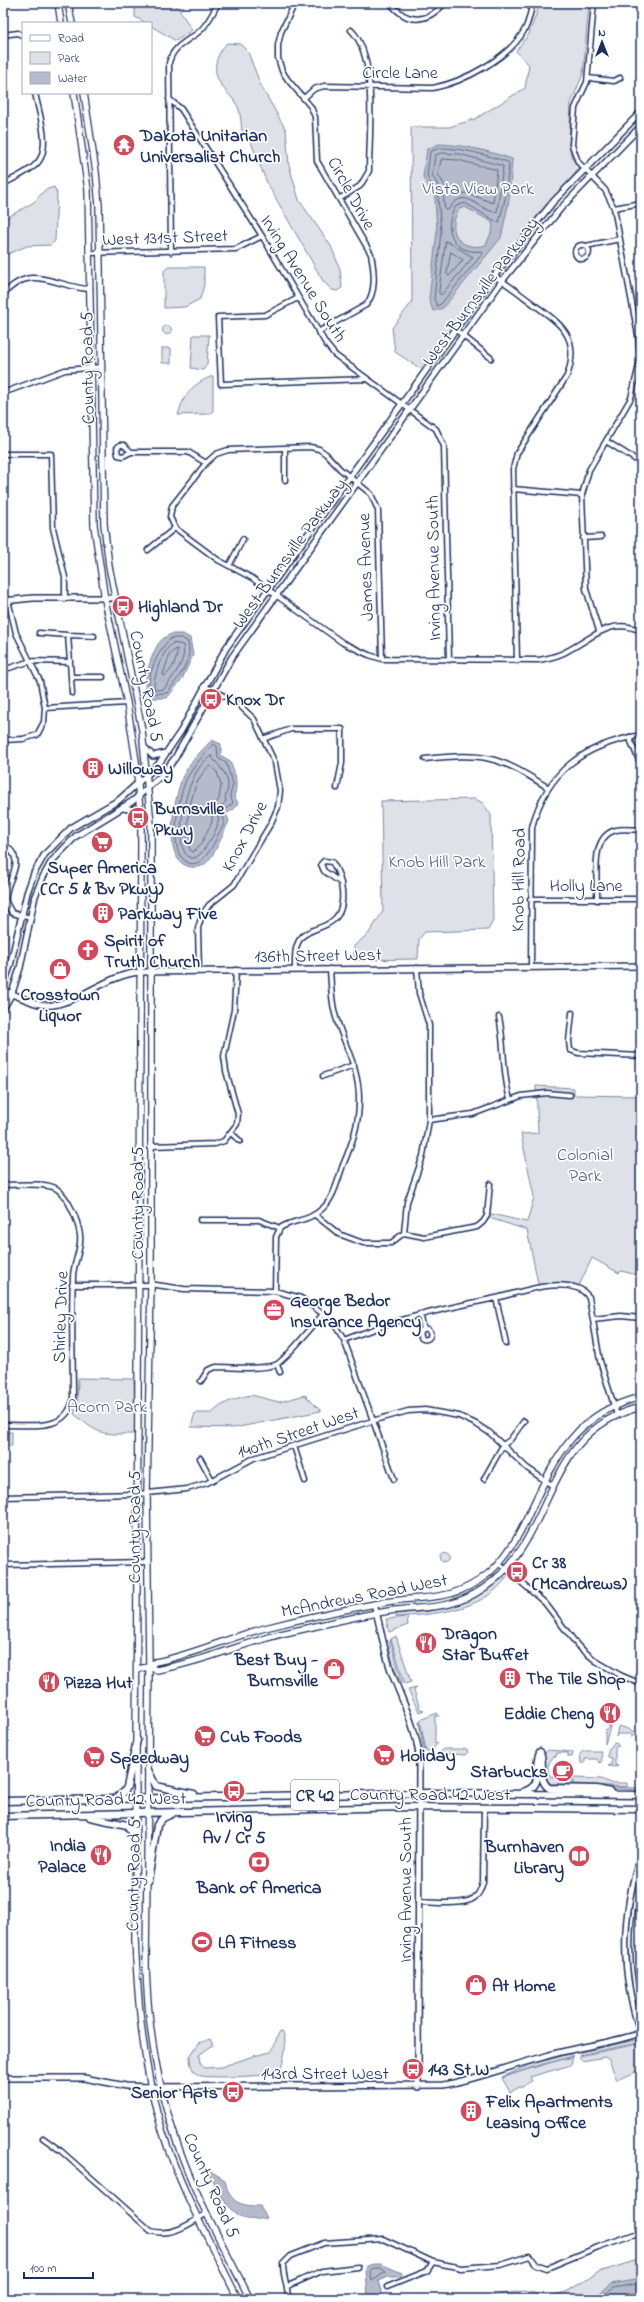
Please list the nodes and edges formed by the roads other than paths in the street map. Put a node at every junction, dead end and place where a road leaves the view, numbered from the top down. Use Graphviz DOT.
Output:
graph roads {
  1 [pos="58,3"];
  2 [pos="68,3"];
  3 [pos="218,3"];
  4 [pos="295,3"];
  5 [pos="390,3"];
  6 [pos="445,3"];
  7 [pos="533,3"];
  8 [pos="594,3"];
  9 [pos="61,22"];
  10 [pos="72,22"];
  11 [pos="351,30"];
  12 [pos="22,35"];
  13 [pos="3,36"];
  14 [pos="588,78"];
  15 [pos="620,78"];
  16 [pos="369,86"];
  17 [pos="35,94"];
  18 [pos="74,94"];
  19 [pos="84,94"];
  20 [pos="304,98"];
  21 [pos="169,99"];
  22 [pos="641,112"];
  23 [pos="641,126"];
  24 [pos="585,169"];
  25 [pos="592,176"];
  26 [pos="3,184"];
  27 [pos="339,199"];
  28 [pos="641,203"];
  29 [pos="614,208"];
  30 [pos="262,236"];
  31 [pos="620,238"];
  32 [pos="586,246"];
  33 [pos="171,252"];
  34 [pos="90,253"];
  35 [pos="100,253"];
  36 [pos="494,276"];
  37 [pos="502,281"];
  38 [pos="90,289"];
  39 [pos="3,295"];
  40 [pos="298,298"];
  41 [pos="456,330"];
  42 [pos="318,332"];
  43 [pos="463,336"];
  44 [pos="491,358"];
  45 [pos="101,367"];
  46 [pos="91,368"];
  47 [pos="368,379"];
  48 [pos="3,393"];
  49 [pos="402,403"];
  50 [pos="410,409"];
  51 [pos="606,441"];
  52 [pos="285,448"];
  53 [pos="131,452"];
  54 [pos="3,454"];
  55 [pos="206,463"];
  56 [pos="641,463"];
  57 [pos="349,476"];
  58 [pos="285,480"];
  59 [pos="356,482"];
  60 [pos="513,489"];
  61 [pos="582,495"];
  62 [pos="174,528"];
  63 [pos="601,537"];
  64 [pos="583,538"];
  65 [pos="243,539"];
  66 [pos="148,550"];
  67 [pos="229,566"];
  68 [pos="268,589"];
  69 [pos="276,594"];
  70 [pos="115,598"];
  71 [pos="65,599"];
  72 [pos="6,600"];
  73 [pos="105,600"];
  74 [pos="599,631"];
  75 [pos="641,631"];
  76 [pos="39,633"];
  77 [pos="68,635"];
  78 [pos="94,636"];
  79 [pos="382,659"];
  80 [pos="449,660"];
  81 [pos="30,661"];
  82 [pos="516,661"];
  83 [pos="70,662"];
  84 [pos="3,670"];
  85 [pos="71,677"];
  86 [pos="103,677"];
  87 [pos="204,685"];
  88 [pos="212,690"];
  89 [pos="72,693"];
  90 [pos="127,703"];
  91 [pos="45,708"];
  92 [pos="641,735"];
  93 [pos="629,737"];
  94 [pos="263,738"];
  95 [pos="3,740"];
  96 [pos="144,747"];
  97 [pos="168,752"];
  98 [pos="425,759"];
  99 [pos="641,765"];
  100 [pos="148,776"];
  101 [pos="139,784"];
  102 [pos="149,788"];
  103 [pos="337,788"];
  104 [pos="547,788"];
  105 [pos="140,796"];
  106 [pos="123,808"];
  107 [pos="141,816"];
  108 [pos="70,829"];
  109 [pos="641,830"];
  110 [pos="76,836"];
  111 [pos="3,843"];
  112 [pos="341,883"];
  113 [pos="530,899"];
  114 [pos="641,899"];
  115 [pos="597,900"];
  116 [pos="21,916"];
  117 [pos="30,918"];
  118 [pos="641,966"];
  119 [pos="531,967"];
  120 [pos="330,968"];
  121 [pos="417,968"];
  122 [pos="295,969"];
  123 [pos="199,970"];
  124 [pos="236,970"];
  125 [pos="142,972"];
  126 [pos="151,972"];
  127 [pos="3,987"];
  128 [pos="3,992"];
  129 [pos="12,993"];
  130 [pos="3,1010"];
  131 [pos="572,1013"];
  132 [pos="499,1016"];
  133 [pos="641,1056"];
  134 [pos="354,1065"];
  135 [pos="323,1076"];
  136 [pos="570,1095"];
  137 [pos="510,1099"];
  138 [pos="429,1120"];
  139 [pos="232,1134"];
  140 [pos="240,1141"];
  141 [pos="151,1146"];
  142 [pos="490,1184"];
  143 [pos="3,1185"];
  144 [pos="315,1215"];
  145 [pos="200,1220"];
  146 [pos="280,1228"];
  147 [pos="404,1233"];
  148 [pos="72,1285"];
  149 [pos="141,1285"];
  150 [pos="151,1285"];
  151 [pos="3,1286"];
  152 [pos="275,1291"];
  153 [pos="496,1298"];
  154 [pos="323,1314"];
  155 [pos="420,1314"];
  156 [pos="641,1318"];
  157 [pos="593,1320"];
  158 [pos="424,1329"];
  159 [pos="344,1340"];
  160 [pos="506,1344"];
  161 [pos="277,1365"];
  162 [pos="280,1372"];
  163 [pos="201,1381"];
  164 [pos="641,1397"];
  165 [pos="614,1405"];
  166 [pos="641,1407"];
  167 [pos="617,1415"];
  168 [pos="372,1421"];
  169 [pos="524,1421"];
  170 [pos="3,1425"];
  171 [pos="503,1445"];
  172 [pos="294,1446"];
  173 [pos="200,1458"];
  174 [pos="394,1479"];
  175 [pos="212,1480"];
  176 [pos="484,1480"];
  177 [pos="305,1481"];
  178 [pos="545,1481"];
  179 [pos="553,1486"];
  180 [pos="148,1493"];
  181 [pos="138,1494"];
  182 [pos="3,1497"];
  183 [pos="137,1562"];
  184 [pos="147,1562"];
  185 [pos="499,1563"];
  186 [pos="3,1565"];
  187 [pos="508,1569"];
  188 [pos="374,1604"];
  189 [pos="377,1614"];
  190 [pos="149,1667"];
  191 [pos="138,1670"];
  192 [pos="641,1684"];
  193 [pos="138,1740"];
  194 [pos="148,1770"];
  195 [pos="419,1793"];
  196 [pos="518,1794"];
  197 [pos="627,1795"];
  198 [pos="641,1795"];
  199 [pos="213,1796"];
  200 [pos="115,1798"];
  201 [pos="136,1798"];
  202 [pos="148,1798"];
  203 [pos="3,1801"];
  204 [pos="419,1807"];
  205 [pos="484,1808"];
  206 [pos="641,1810"];
  207 [pos="148,1812"];
  208 [pos="176,1812"];
  209 [pos="136,1813"];
  210 [pos="75,1814"];
  211 [pos="3,1816"];
  212 [pos="136,1838"];
  213 [pos="641,1854"];
  214 [pos="148,1881"];
  215 [pos="641,1895"];
  216 [pos="418,1902"];
  217 [pos="641,1994"];
  218 [pos="641,2033"];
  219 [pos="3,2078"];
  220 [pos="150,2087"];
  221 [pos="160,2087"];
  222 [pos="418,2087"];
  223 [pos="43,2138"];
  224 [pos="208,2213"];
  225 [pos="199,2218"];
  226 [pos="641,2232"];
  227 [pos="432,2262"];
  228 [pos="358,2268"];
  229 [pos="288,2286"];
  230 [pos="387,2287"];
  231 [pos="238,2299"];
  232 [pos="250,2299"];
  233 [pos="288,2299"];
  1 -- 9 [label="main road"];
  2 -- 10 [label="main road"];
  3 -- 21 [label="street"];
  4 -- 20 [label="street, Circle Drive"];
  5 -- 6 [label="street"];
  7 -- 16 [label="street, Circle Lane"];
  8 -- 14 [label="street"];
  11 -- 16 [label="street"];
  12 -- 13 [label="street"];
  14 -- 15 [label="street"];
  14 -- 24 [label="street"];
  16 -- 20 [label="street, Circle Lane"];
  16 -- 27 [label="street"];
  17 -- 26 [label="street"];
  18 -- 34 [label="main road, County Road 5"];
  19 -- 35 [label="main road, County Road 5"];
  20 -- 27 [label="street, Circle Drive"];
  21 -- 30 [label="street, Irving Avenue South"];
  21 -- 33 [label="street"];
  22 -- 24 [label="street, West Burnsville Parkway"];
  23 -- 25 [label="street, West Burnsville Parkway"];
  24 -- 25 [label="street"];
  24 -- 36 [label="street, West Burnsville Parkway"];
  25 -- 29 [label="street"];
  25 -- 37 [label="street, West Burnsville Parkway"];
  27 -- 42 [label="street, Circle Drive"];
  28 -- 29 [label="street"];
  29 -- 31 [label="street"];
  30 -- 33 [label="street, West 131st Street"];
  30 -- 40 [label="street, Irving Avenue South"];
  31 -- 32 [label="street"];
  31 -- 51 [label="street"];
  33 -- 35 [label="street, West 131st Street"];
  34 -- 35 [label="street, West 131st Street"];
  34 -- 38 [label="main road, County Road 5"];
  35 -- 45 [label="main road, County Road 5"];
  36 -- 37 [label="street"];
  36 -- 41 [label="street, West Burnsville Parkway"];
  37 -- 43 [label="street, West Burnsville Parkway"];
  37 -- 60 [label="street"];
  38 -- 39 [label="street"];
  38 -- 46 [label="main road, County Road 5"];
  40 -- 42 [label="street, Irving Avenue South"];
  40 -- 47 [label="street"];
  41 -- 43 [label="street"];
  41 -- 49 [label="street, West Burnsville Parkway"];
  42 -- 47 [label="street, Irving Avenue South"];
  43 -- 44 [label="street"];
  43 -- 50 [label="street, West Burnsville Parkway"];
  45 -- 46 [label="street"];
  45 -- 70 [label="main road, County Road 5"];
  46 -- 48 [label="street"];
  46 -- 73 [label="main road, County Road 5"];
  47 -- 49 [label="street, Irving Avenue South"];
  49 -- 50 [label="street, Irving Avenue South"];
  49 -- 57 [label="street, West Burnsville Parkway"];
  50 -- 59 [label="street, West Burnsville Parkway"];
  50 -- 80 [label="street, Irving Avenue South"];
  51 -- 56 [label="street"];
  51 -- 61 [label="street"];
  52 -- 55 [label="street, James Avenue"];
  52 -- 57 [label="street, James Avenue"];
  52 -- 58 [label="street"];
  53 -- 55 [label="street"];
  54 -- 71 [label="street"];
  55 -- 62 [label="street, James Avenue"];
  57 -- 59 [label="street, James Avenue"];
  57 -- 68 [label="street, West Burnsville Parkway"];
  59 -- 69 [label="street, West Burnsville Parkway"];
  59 -- 79 [label="street, James Avenue"];
  60 -- 61 [label="street"];
  60 -- 82 [label="street"];
  61 -- 64 [label="street"];
  62 -- 66 [label="street"];
  62 -- 67 [label="street"];
  63 -- 64 [label="street"];
  64 -- 74 [label="street"];
  65 -- 67 [label="street"];
  67 -- 68 [label="street"];
  68 -- 69 [label="street"];
  68 -- 87 [label="street, West Burnsville Parkway"];
  69 -- 79 [label="street"];
  69 -- 88 [label="street, West Burnsville Parkway"];
  70 -- 73 [label="street"];
  70 -- 96 [label="main road, County Road 5"];
  71 -- 72 [label="street"];
  71 -- 73 [label="street"];
  72 -- 81 [label="street"];
  73 -- 90 [label="main road, County Road 5"];
  74 -- 75 [label="street"];
  74 -- 82 [label="street"];
  76 -- 77 [label="street"];
  77 -- 78 [label="street"];
  77 -- 83 [label="street"];
  79 -- 80 [label="street"];
  80 -- 82 [label="street"];
  81 -- 83 [label="street"];
  81 -- 84 [label="street"];
  81 -- 91 [label="street"];
  83 -- 85 [label="street"];
  85 -- 86 [label="street"];
  85 -- 89 [label="street"];
  87 -- 88 [label="street, Knox Drive"];
  87 -- 97 [label="street, West Burnsville Parkway"];
  88 -- 94 [label="street, Knox Drive"];
  88 -- 102 [label="street, West Burnsville Parkway"];
  90 -- 91 [label="street"];
  90 -- 101 [label="main road, County Road 5"];
  91 -- 95 [label="street"];
  92 -- 93 [label="street, Knob Hill Road"];
  93 -- 99 [label="street"];
  93 -- 104 [label="street, Knob Hill Road"];
  94 -- 103 [label="street"];
  94 -- 123 [label="street, Knox Drive"];
  96 -- 97 [label="street"];
  96 -- 100 [label="main road, County Road 5"];
  97 -- 100 [label="street, West Burnsville Parkway"];
  98 -- 104 [label="street"];
  100 -- 101 [label="street, West Burnsville Parkway"];
  100 -- 102 [label="main road, County Road 5"];
  101 -- 105 [label="main road, County Road 5"];
  101 -- 108 [label="street, West Burnsville Parkway"];
  102 -- 105 [label="street, West Burnsville Parkway"];
  102 -- 126 [label="main road, County Road 5"];
  104 -- 113 [label="street, Knob Hill Road"];
  105 -- 106 [label="street, West Burnsville Parkway"];
  105 -- 107 [label="main road, County Road 5"];
  106 -- 107 [label="street"];
  106 -- 110 [label="street, West Burnsville Parkway"];
  107 -- 125 [label="main road, County Road 5"];
  108 -- 110 [label="street"];
  108 -- 116 [label="street, West Burnsville Parkway"];
  109 -- 115 [label="street"];
  110 -- 117 [label="street, West Burnsville Parkway"];
  111 -- 116 [label="street"];
  112 -- 112 [label="street"];
  112 -- 122 [label="street"];
  113 -- 115 [label="street, Holly Lane"];
  113 -- 119 [label="street, Knob Hill Road"];
  114 -- 115 [label="street, Holly Lane"];
  116 -- 117 [label="street"];
  116 -- 127 [label="street, West Burnsville Parkway"];
  117 -- 129 [label="street, West Burnsville Parkway"];
  118 -- 119 [label="street, 136th Street West"];
  119 -- 121 [label="street, 136th Street West"];
  120 -- 121 [label="street, 136th Street West"];
  120 -- 122 [label="street, 136th Street West"];
  120 -- 134 [label="street"];
  121 -- 138 [label="street"];
  122 -- 124 [label="street, 136th Street West"];
  123 -- 124 [label="street, 136th Street West"];
  123 -- 126 [label="street, 136th Street West"];
  124 -- 139 [label="street"];
  125 -- 126 [label="street, 136th Street West"];
  125 -- 129 [label="street, 136th Street West"];
  125 -- 149 [label="main road, County Road 5"];
  126 -- 141 [label="main road, County Road 5"];
  128 -- 129 [label="street, 136th Street West"];
  129 -- 130 [label="street, West Burnsville Parkway"];
  131 -- 133 [label="street"];
  132 -- 137 [label="street"];
  134 -- 135 [label="street"];
  134 -- 144 [label="street"];
  136 -- 137 [label="street"];
  137 -- 138 [label="street"];
  138 -- 147 [label="street"];
  139 -- 140 [label="street"];
  139 -- 141 [label="street"];
  141 -- 150 [label="main road, County Road 5"];
  142 -- 147 [label="street"];
  143 -- 148 [label="street, Shirley Drive"];
  144 -- 146 [label="street"];
  144 -- 147 [label="street"];
  145 -- 146 [label="street"];
  146 -- 152 [label="street"];
  148 -- 149 [label="street"];
  148 -- 170 [label="street, Shirley Drive"];
  149 -- 150 [label="street"];
  149 -- 181 [label="main road, County Road 5"];
  150 -- 152 [label="street"];
  150 -- 180 [label="main road, County Road 5"];
  151 -- 170 [label="street"];
  152 -- 154 [label="street"];
  153 -- 155 [label="street"];
  153 -- 157 [label="street"];
  153 -- 160 [label="street"];
  154 -- 159 [label="street"];
  154 -- 161 [label="street"];
  155 -- 158 [label="street"];
  155 -- 159 [label="street"];
  156 -- 157 [label="street"];
  157 -- 165 [label="street"];
  159 -- 168 [label="street"];
  161 -- 162 [label="street"];
  161 -- 163 [label="street"];
  164 -- 165 [label="main road, McAndrews Road West"];
  165 -- 167 [label="street"];
  165 -- 178 [label="main road, McAndrews Road West"];
  166 -- 167 [label="main road, McAndrews Road West"];
  167 -- 179 [label="main road, McAndrews Road West"];
  168 -- 171 [label="street, 140th Street West"];
  168 -- 172 [label="street, 140th Street West"];
  168 -- 174 [label="street, 140th Street West"];
  169 -- 171 [label="street"];
  171 -- 176 [label="street"];
  171 -- 178 [label="street, 140th Street West"];
  172 -- 175 [label="street, 140th Street West"];
  172 -- 177 [label="street"];
  173 -- 175 [label="street"];
  175 -- 180 [label="street, 140th Street West"];
  178 -- 179 [label="street, 140th Street West"];
  178 -- 185 [label="main road, McAndrews Road West"];
  179 -- 187 [label="main road, McAndrews Road West"];
  180 -- 181 [label="street, 140th Street West"];
  180 -- 184 [label="main road, County Road 5"];
  181 -- 182 [label="street, 140th Street West"];
  181 -- 183 [label="main road, County Road 5"];
  183 -- 184 [label="street"];
  183 -- 186 [label="street"];
  183 -- 191 [label="main road, County Road 5"];
  184 -- 190 [label="main road, County Road 5"];
  185 -- 187 [label="street"];
  185 -- 188 [label="main road, McAndrews Road West"];
  187 -- 189 [label="main road, McAndrews Road West"];
  187 -- 192 [label="street"];
  188 -- 189 [label="street, Irving Avenue South"];
  188 -- 190 [label="main road, McAndrews Road West"];
  189 -- 190 [label="main road, McAndrews Road West"];
  189 -- 195 [label="street, Irving Avenue South"];
  190 -- 191 [label="main road, McAndrews Road West"];
  190 -- 194 [label="main road, County Road 5"];
  191 -- 193 [label="main road, County Road 5"];
  193 -- 200 [label="highway"];
  193 -- 201 [label="main road, County Road 5"];
  194 -- 199 [label="highway"];
  194 -- 202 [label="main road, County Road 5"];
  195 -- 196 [label="highway, County Road 42 West / CR 42"];
  195 -- 199 [label="highway, County Road 42 West / CR 42"];
  195 -- 204 [label="street, Irving Avenue South"];
  196 -- 197 [label="highway, County Road 42 West / CR 42"];
  196 -- 197 [label="highway"];
  197 -- 198 [label="highway, County Road 42 West / CR 42"];
  199 -- 202 [label="highway, County Road 42 West / CR 42"];
  200 -- 201 [label="highway, County Road 42 West / CR 42"];
  200 -- 203 [label="highway, County Road 42 West / CR 42"];
  201 -- 202 [label="highway, County Road 42 West / CR 42"];
  201 -- 209 [label="main road, County Road 5"];
  202 -- 207 [label="main road, County Road 5"];
  204 -- 205 [label="highway, County Road 42 West / CR 42"];
  204 -- 208 [label="highway, County Road 42 West / CR 42"];
  204 -- 216 [label="street, Irving Avenue South"];
  205 -- 206 [label="highway, County Road 42 West / CR 42"];
  205 -- 216 [label="street"];
  207 -- 208 [label="highway, County Road 42 West / CR 42"];
  207 -- 209 [label="highway, County Road 42 West / CR 42"];
  207 -- 214 [label="main road, County Road 5"];
  208 -- 214 [label="highway"];
  209 -- 210 [label="highway, County Road 42 West / CR 42"];
  209 -- 212 [label="main road, County Road 5"];
  210 -- 211 [label="highway, County Road 42 West / CR 42"];
  210 -- 212 [label="highway"];
  212 -- 220 [label="main road, County Road 5"];
  213 -- 218 [label="street"];
  214 -- 221 [label="main road, County Road 5"];
  215 -- 217 [label="street"];
  216 -- 222 [label="street, Irving Avenue South"];
  218 -- 222 [label="street, 143rd Street West"];
  219 -- 220 [label="street, 143rd Street West"];
  220 -- 221 [label="street, 143rd Street West"];
  220 -- 225 [label="main road, County Road 5"];
  221 -- 222 [label="street, 143rd Street West"];
  221 -- 224 [label="main road, County Road 5"];
  223 -- 225 [label="street"];
  224 -- 225 [label="street"];
  224 -- 232 [label="main road, County Road 5"];
  225 -- 231 [label="main road, County Road 5"];
  226 -- 227 [label="street"];
  227 -- 229 [label="street"];
  227 -- 230 [label="street"];
  228 -- 229 [label="street"];
  229 -- 233 [label="street"];
}
